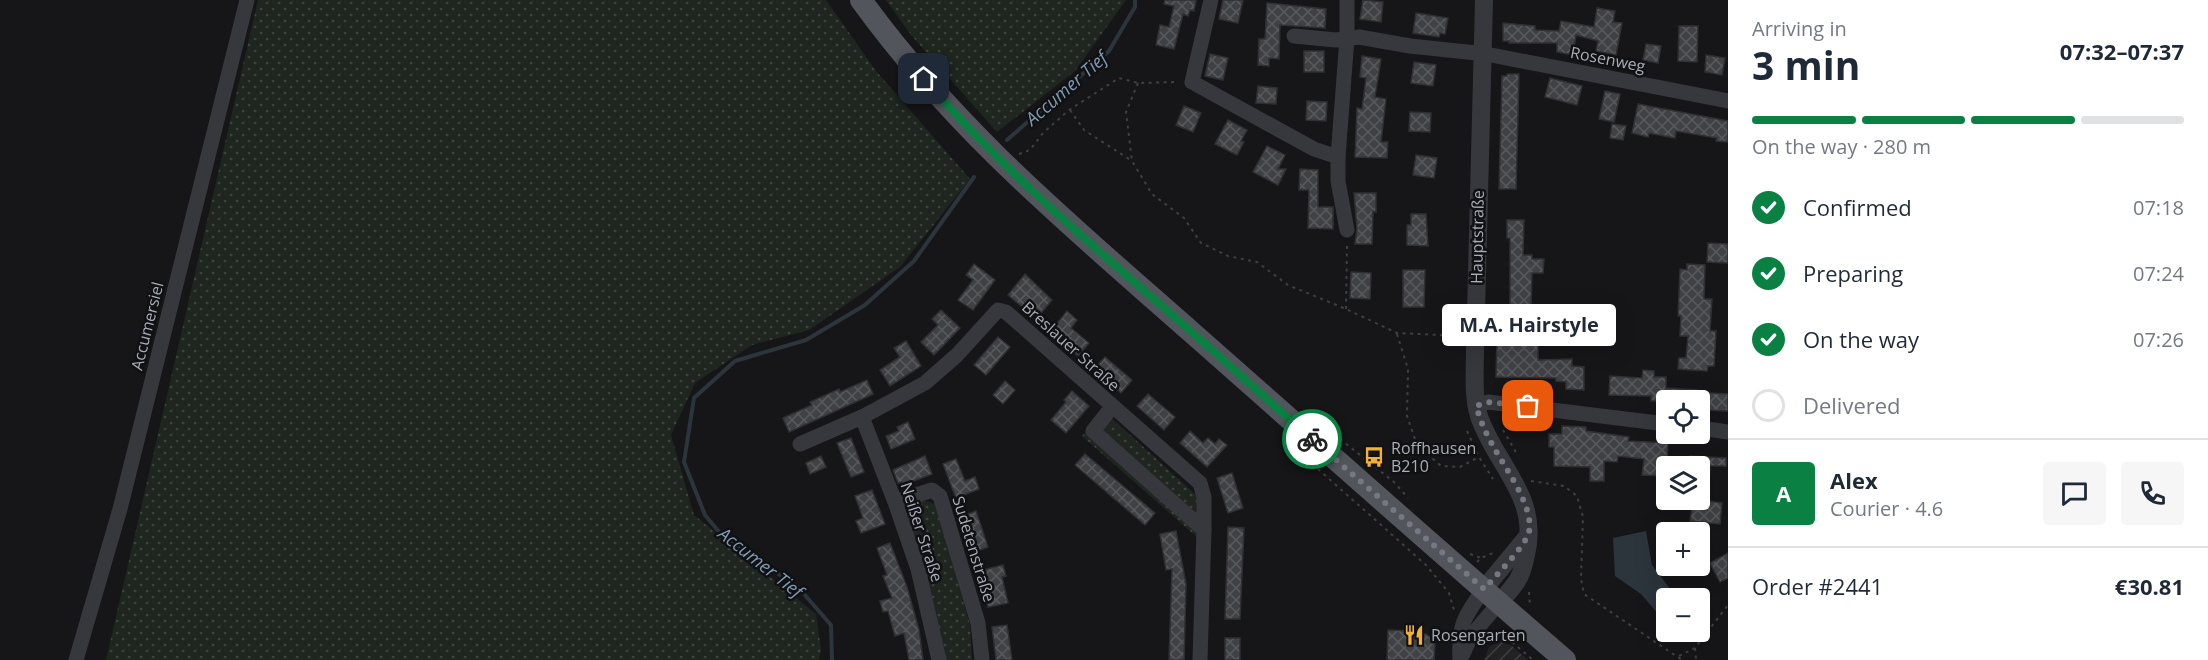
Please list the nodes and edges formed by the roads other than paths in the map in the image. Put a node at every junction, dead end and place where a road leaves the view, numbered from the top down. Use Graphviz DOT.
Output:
graph roads {
  1 [pos="247,0"];
  2 [pos="861,0"];
  3 [pos="1211,0"];
  4 [pos="1347,0"];
  5 [pos="1484,0"];
  6 [pos="1294,36"];
  7 [pos="1347,38"];
  8 [pos="1481,54"];
  9 [pos="1728,101"];
  10 [pos="1338,157"];
  11 [pos="1347,230"];
  12 [pos="1476,406"];
  13 [pos="1112,407"];
  14 [pos="862,417"];
  15 [pos="1656,423"];
  16 [pos="1710,429"];
  17 [pos="1728,432"];
  18 [pos="800,444"];
  19 [pos="895,502"];
  20 [pos="1204,530"];
  21 [pos="1492,596"];
  22 [pos="76,660"];
  23 [pos="939,660"];
  24 [pos="982,660"];
  25 [pos="1200,660"];
  26 [pos="1460,660"];
  27 [pos="1565,660"];
  1 -- 22 [label="street, Accumersiel"];
  2 -- 21 [label="main road"];
  3 -- 10 [label="street"];
  4 -- 7 [label="street"];
  5 -- 8 [label="street, Hauptstraße"];
  6 -- 7 [label="street, Rosenweg"];
  7 -- 8 [label="street, Rosenweg"];
  7 -- 10 [label="street"];
  8 -- 9 [label="street, Rosenweg"];
  8 -- 12 [label="street, Hauptstraße"];
  10 -- 11 [label="street"];
  12 -- 15 [label="street"];
  12 -- 21 [label="street, Hauptstraße"];
  13 -- 14 [label="street, Breslauer Straße"];
  13 -- 20 [label="street, Breslauer Straße"];
  13 -- 20 [label="street, Breslauer Straße"];
  14 -- 18 [label="street, Breslauer Straße"];
  14 -- 19 [label="street, Neißer Straße"];
  16 -- 17 [label="street"];
  19 -- 23 [label="street, Neißer Straße"];
  19 -- 24 [label="street, Sudetenstraße"];
  20 -- 25 [label="street, Breslauer Straße"];
  21 -- 26 [label="street"];
  21 -- 27 [label="main road"];
}
